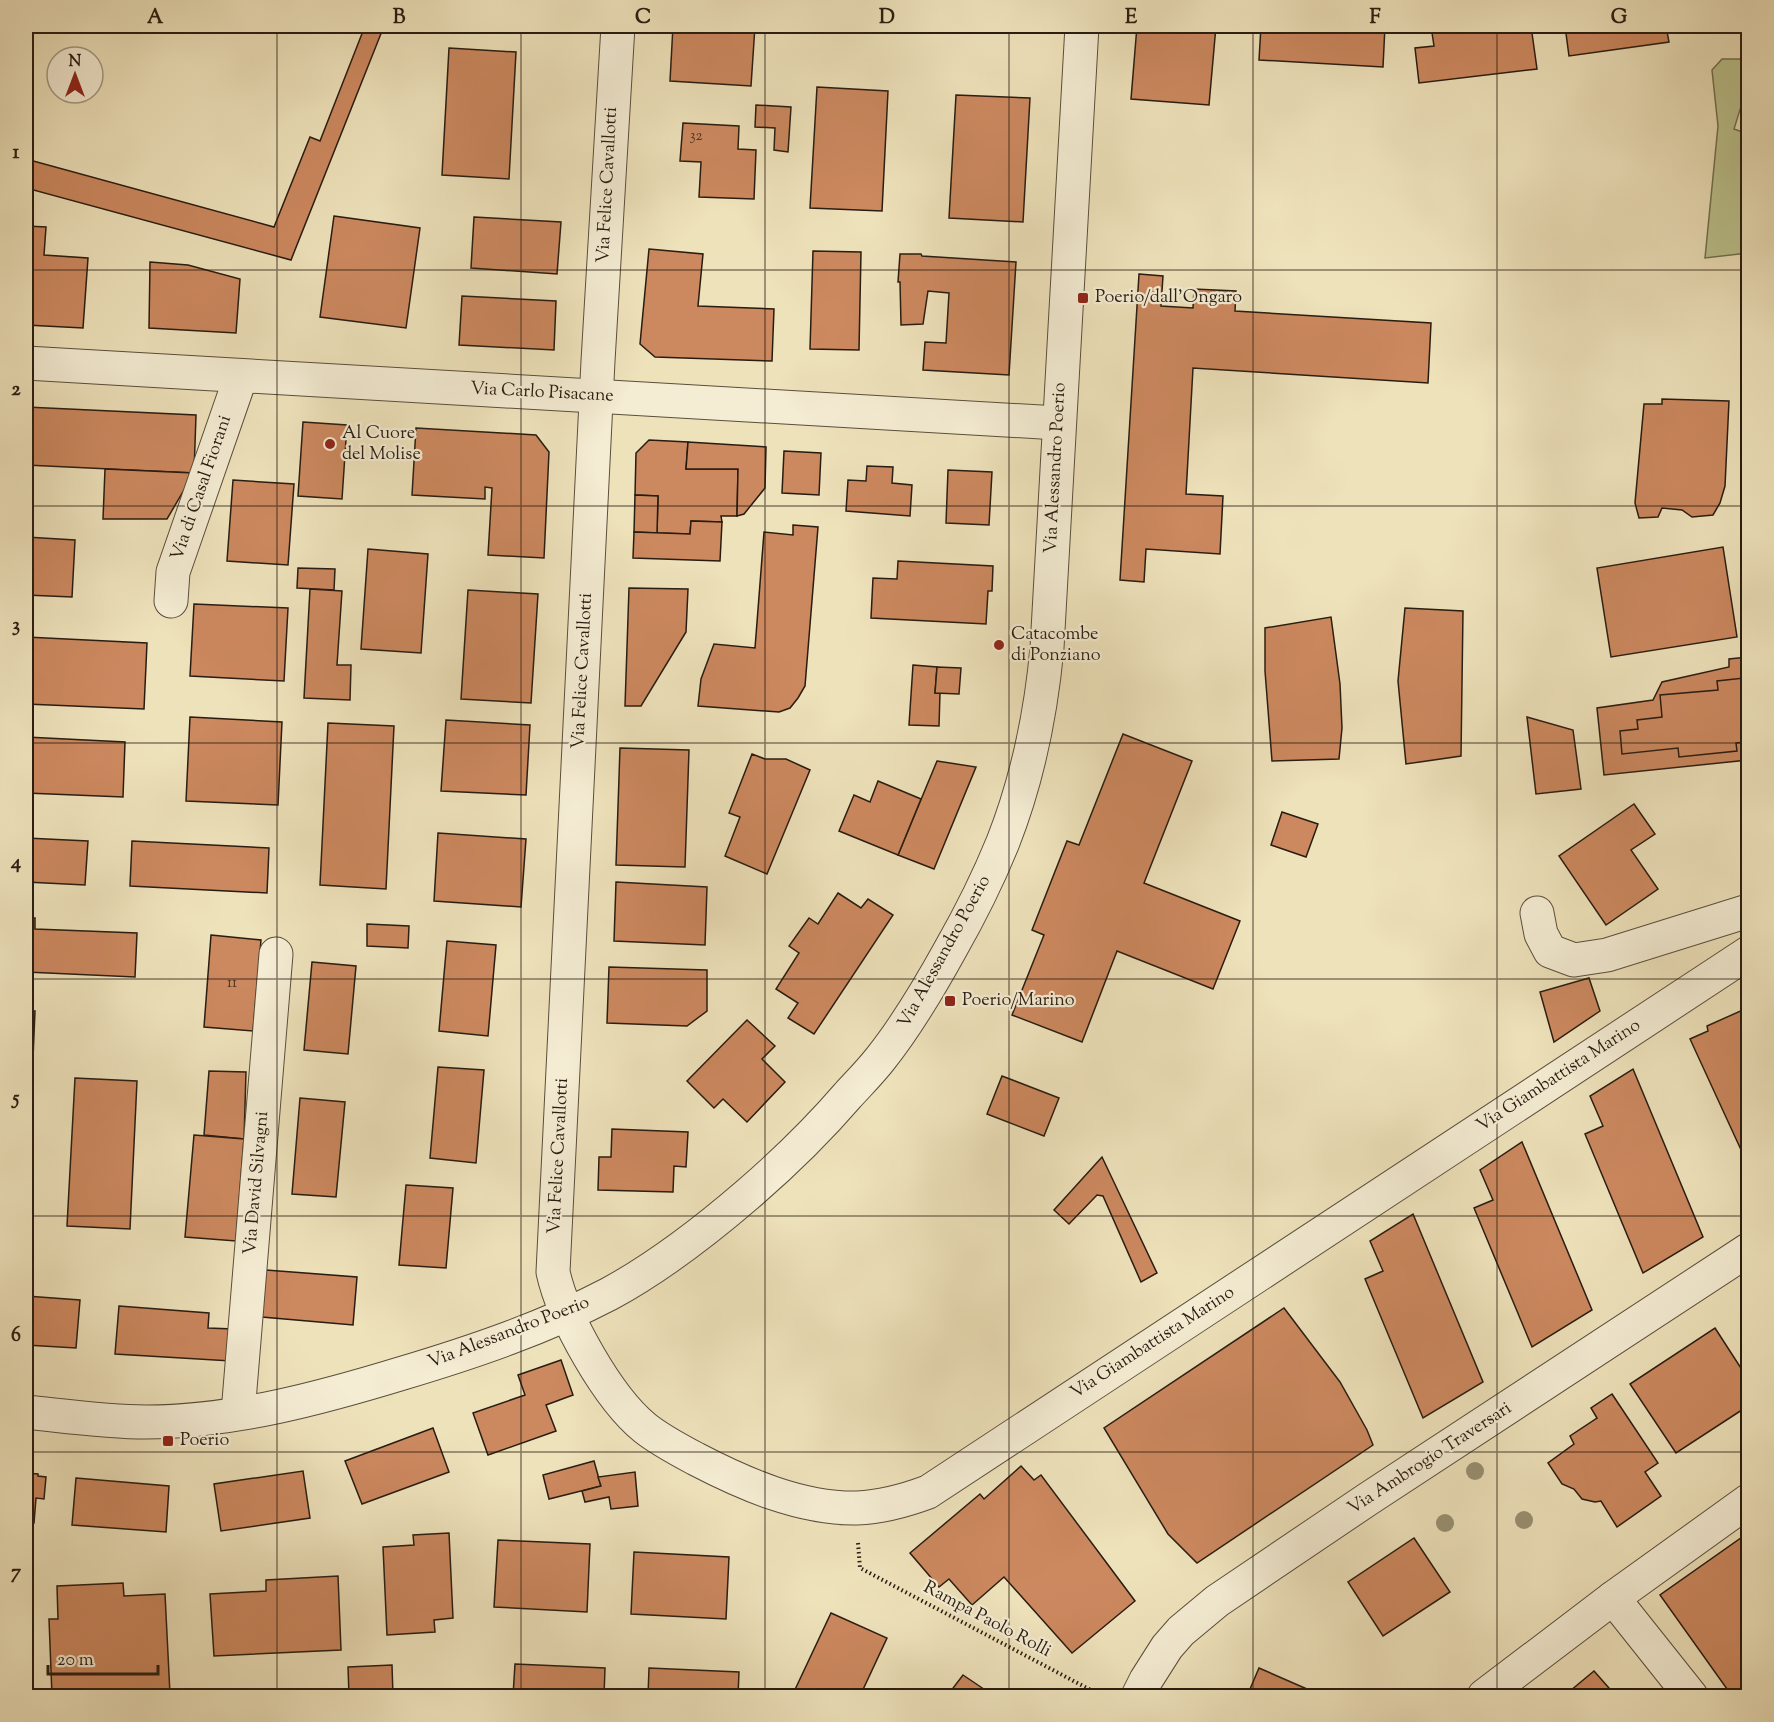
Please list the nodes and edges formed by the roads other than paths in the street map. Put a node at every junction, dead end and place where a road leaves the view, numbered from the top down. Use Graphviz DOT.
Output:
graph roads {
  1 [pos="618,26"];
  2 [pos="1082,26"];
  3 [pos="26,363"];
  4 [pos="242,376"];
  5 [pos="596,397"];
  6 [pos="1058,423"];
  7 [pos="171,601"];
  8 [pos="1749,911"];
  9 [pos="1537,913"];
  10 [pos="1749,953"];
  11 [pos="276,954"];
  12 [pos="1749,1250"];
  13 [pos="567,1314"];
  14 [pos="26,1412"];
  15 [pos="238,1413"];
  16 [pos="1749,1501"];
  17 [pos="1613,1598"];
  18 [pos="1138,1696"];
  19 [pos="1484,1696"];
  20 [pos="1691,1696"];
  1 -- 5 [label="street, Via Felice Cavallotti"];
  2 -- 6 [label="street, Via Alessandro Poerio"];
  3 -- 4 [label="street, Via Carlo Pisacane"];
  4 -- 5 [label="street, Via Carlo Pisacane"];
  4 -- 7 [label="street, Via di Casal Fiorani"];
  5 -- 6 [label="street, Via Carlo Pisacane"];
  5 -- 13 [label="street, Via Felice Cavallotti"];
  6 -- 13 [label="street, Via Alessandro Poerio"];
  8 -- 9 [label="street"];
  10 -- 13 [label="street, Via Giambattista Marino"];
  11 -- 15 [label="street, Via David Silvagni"];
  12 -- 18 [label="street, Via Ambrogio Traversari"];
  13 -- 15 [label="street, Via Alessandro Poerio"];
  14 -- 15 [label="street, Via Alessandro Poerio"];
  16 -- 17 [label="street"];
  17 -- 19 [label="street"];
  17 -- 20 [label="street"];
}
